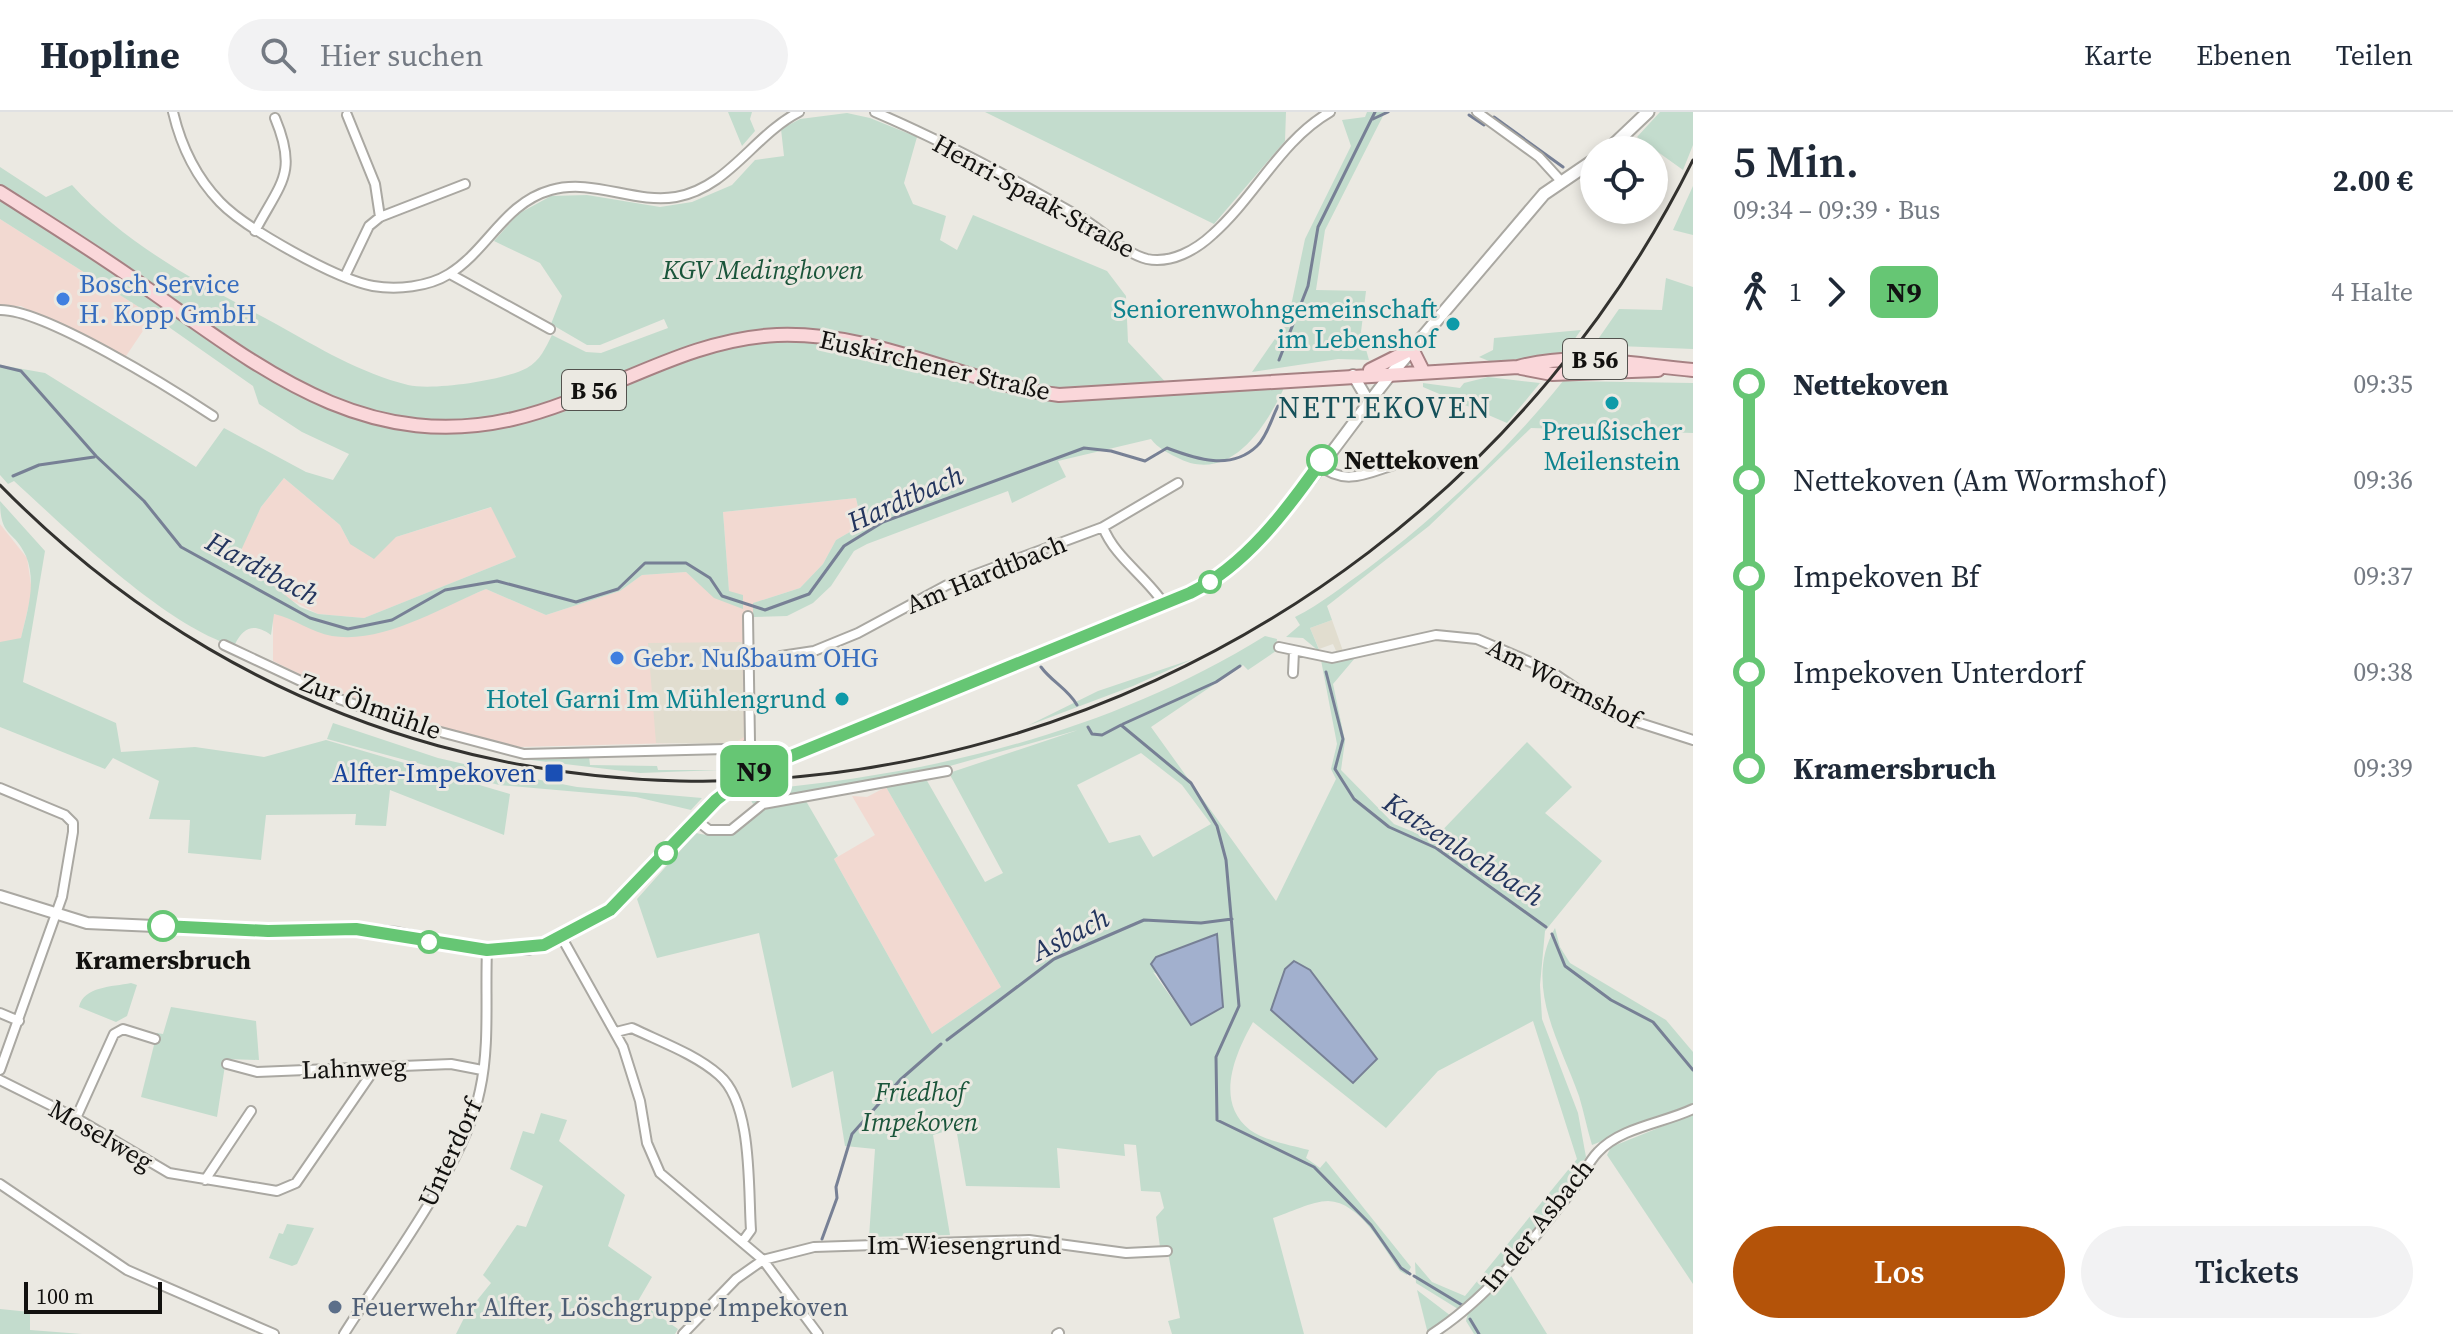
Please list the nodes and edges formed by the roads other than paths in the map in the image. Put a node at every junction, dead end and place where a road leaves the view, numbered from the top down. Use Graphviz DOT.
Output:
graph roads {
  1 [pos="173,112"];
  2 [pos="799,112"];
  3 [pos="875,112"];
  4 [pos="1330,112"];
  5 [pos="1477,112"];
  6 [pos="1648,112"];
  7 [pos="347,115"];
  8 [pos="275,118"];
  9 [pos="1623,136"];
  10 [pos="1580,168"];
  11 [pos="1560,180"];
  12 [pos="465,184"];
  13 [pos="0,192"];
  14 [pos="380,217"];
  15 [pos="255,231"];
  16 [pos="450,274"];
  17 [pos="345,276"];
  18 [pos="0,310"];
  19 [pos="550,329"];
  20 [pos="1412,349"];
  21 [pos="1693,370"];
  22 [pos="1423,371"];
  23 [pos="1392,373"];
  24 [pos="1356,374"];
  25 [pos="1369,402"];
  26 [pos="213,416"];
  27 [pos="1442,464"];
  28 [pos="1319,465"];
  29 [pos="1178,483"];
  30 [pos="1103,527"];
  31 [pos="1164,604"];
  32 [pos="748,616"];
  33 [pos="224,645"];
  34 [pos="1279,647"];
  35 [pos="1294,651"];
  36 [pos="781,656"];
  37 [pos="1293,673"];
  38 [pos="1693,740"];
  39 [pos="740,755"];
  40 [pos="947,771"];
  41 [pos="752,772"];
  42 [pos="0,788"];
  43 [pos="696,820"];
  44 [pos="0,896"];
  45 [pos="56,916"];
  46 [pos="562,938"];
  47 [pos="487,950"];
  48 [pos="0,1013"];
  49 [pos="19,1021"];
  50 [pos="616,1032"];
  51 [pos="155,1039"];
  52 [pos="227,1064"];
  53 [pos="376,1067"];
  54 [pos="0,1070"];
  55 [pos="482,1070"];
  56 [pos="0,1080"];
  57 [pos="1693,1109"];
  58 [pos="251,1111"];
  59 [pos="76,1118"];
  60 [pos="205,1180"];
  61 [pos="0,1184"];
  62 [pos="743,1241"];
  63 [pos="1167,1251"];
  64 [pos="763,1260"];
  65 [pos="274,1334"];
  66 [pos="344,1334"];
  67 [pos="683,1334"];
  68 [pos="818,1334"];
  69 [pos="1432,1334"];
  1 -- 15 [label="street"];
  2 -- 16 [label="street"];
  3 -- 4 [label="street, Henri-Spaak-Straße"];
  5 -- 11 [label="street"];
  6 -- 9 [label="main road"];
  7 -- 14 [label="street"];
  8 -- 15 [label="street"];
  10 -- 11 [label="main road"];
  11 -- 20 [label="main road"];
  12 -- 14 [label="street"];
  13 -- 24 [label="main road, Euskirchener Straße / B 56"];
  14 -- 17 [label="street"];
  15 -- 17 [label="street"];
  16 -- 17 [label="street"];
  16 -- 19 [label="street"];
  18 -- 26 [label="street"];
  20 -- 22 [label="main road"];
  20 -- 23 [label="main road"];
  20 -- 24 [label="main road"];
  21 -- 22 [label="main road, Euskirchener Straße / B 56"];
  22 -- 23 [label="main road, Euskirchener Straße / B 56"];
  23 -- 24 [label="main road, Euskirchener Straße / B 56"];
  23 -- 25 [label="street"];
  24 -- 25 [label="street"];
  25 -- 28 [label="street"];
  27 -- 28 [label="street"];
  28 -- 31 [label="street"];
  29 -- 30 [label="street, Am Hardtbach"];
  30 -- 31 [label="street"];
  30 -- 36 [label="street, Am Hardtbach"];
  31 -- 41 [label="street"];
  32 -- 39 [label="street"];
  33 -- 39 [label="street, Zur Ölmühle"];
  34 -- 35 [label="street, Am Wormshof"];
  35 -- 37 [label="street"];
  35 -- 38 [label="street, Am Wormshof"];
  39 -- 41 [label="street"];
  40 -- 43 [label="street"];
  41 -- 43 [label="street"];
  42 -- 45 [label="street"];
  43 -- 46 [label="street"];
  44 -- 45 [label="street"];
  45 -- 47 [label="street"];
  45 -- 49 [label="street"];
  46 -- 47 [label="street"];
  46 -- 50 [label="street"];
  47 -- 55 [label="street, Unterdorf"];
  48 -- 49 [label="street"];
  49 -- 54 [label="street"];
  50 -- 62 [label="street"];
  50 -- 62 [label="street"];
  51 -- 59 [label="street"];
  52 -- 53 [label="street, Lahnweg"];
  53 -- 55 [label="street, Lahnweg"];
  53 -- 60 [label="street, Moselweg"];
  55 -- 66 [label="street, Unterdorf"];
  56 -- 59 [label="street, Moselweg"];
  57 -- 69 [label="street, In der Asbach"];
  58 -- 60 [label="street"];
  59 -- 60 [label="street, Moselweg"];
  61 -- 65 [label="street"];
  62 -- 64 [label="street"];
  63 -- 64 [label="street, Im Wiesengrund"];
  64 -- 67 [label="street"];
  64 -- 68 [label="street"];
}
